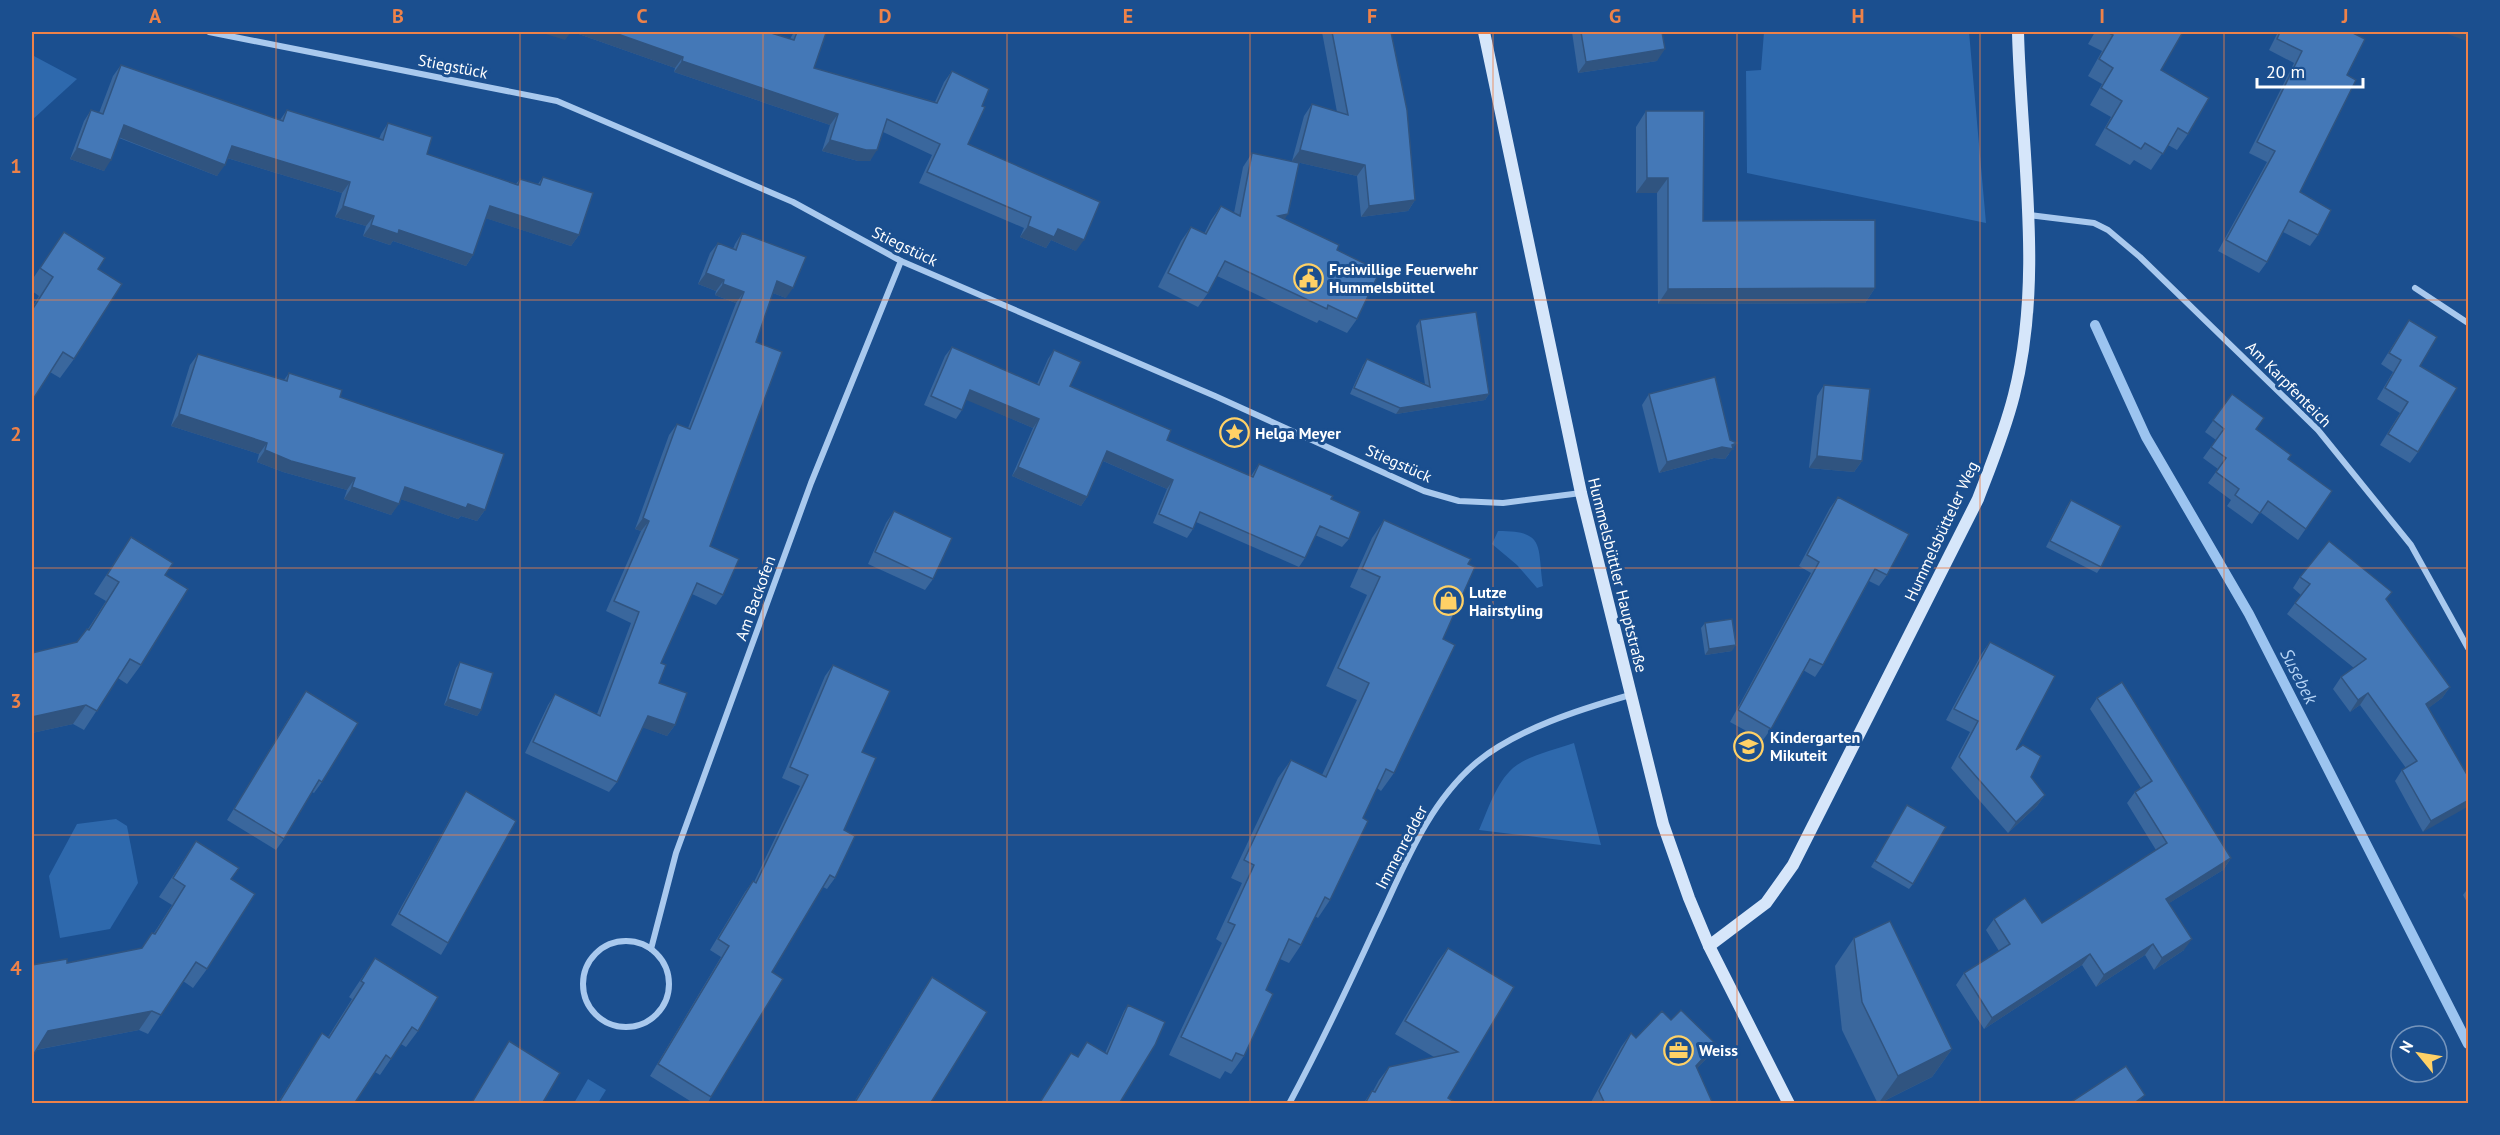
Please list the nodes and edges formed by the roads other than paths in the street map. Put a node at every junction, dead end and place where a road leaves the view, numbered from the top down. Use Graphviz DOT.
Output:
graph roads {
  1 [pos="208,32"];
  2 [pos="1484,32"];
  3 [pos="2018,32"];
  4 [pos="2028,215"];
  5 [pos="901,261"];
  6 [pos="2415,288"];
  7 [pos="2469,323"];
  8 [pos="1581,493"];
  9 [pos="2469,648"];
  10 [pos="1630,695"];
  11 [pos="1709,946"];
  12 [pos="651,949"];
  13 [pos="1289,1104"];
  14 [pos="1789,1104"];
  1 -- 5 [label="street, Stiegstück"];
  2 -- 8 [label="main road, Hummelsbüttler Hauptstraße"];
  3 -- 4 [label="main road, Hummelsbütteler Weg"];
  4 -- 9 [label="street, Am Karpfenteich"];
  4 -- 11 [label="main road, Hummelsbütteler Weg"];
  5 -- 8 [label="street, Stiegstück"];
  5 -- 12 [label="street, Am Backofen"];
  6 -- 7 [label="street"];
  8 -- 10 [label="main road, Hummelsbüttler Hauptstraße"];
  10 -- 11 [label="main road, Hummelsbüttler Hauptstraße"];
  10 -- 13 [label="street, Immenredder"];
  11 -- 14 [label="main road, Hummelsbüttler Hauptstraße"];
  12 -- 12 [label="street"];
}
